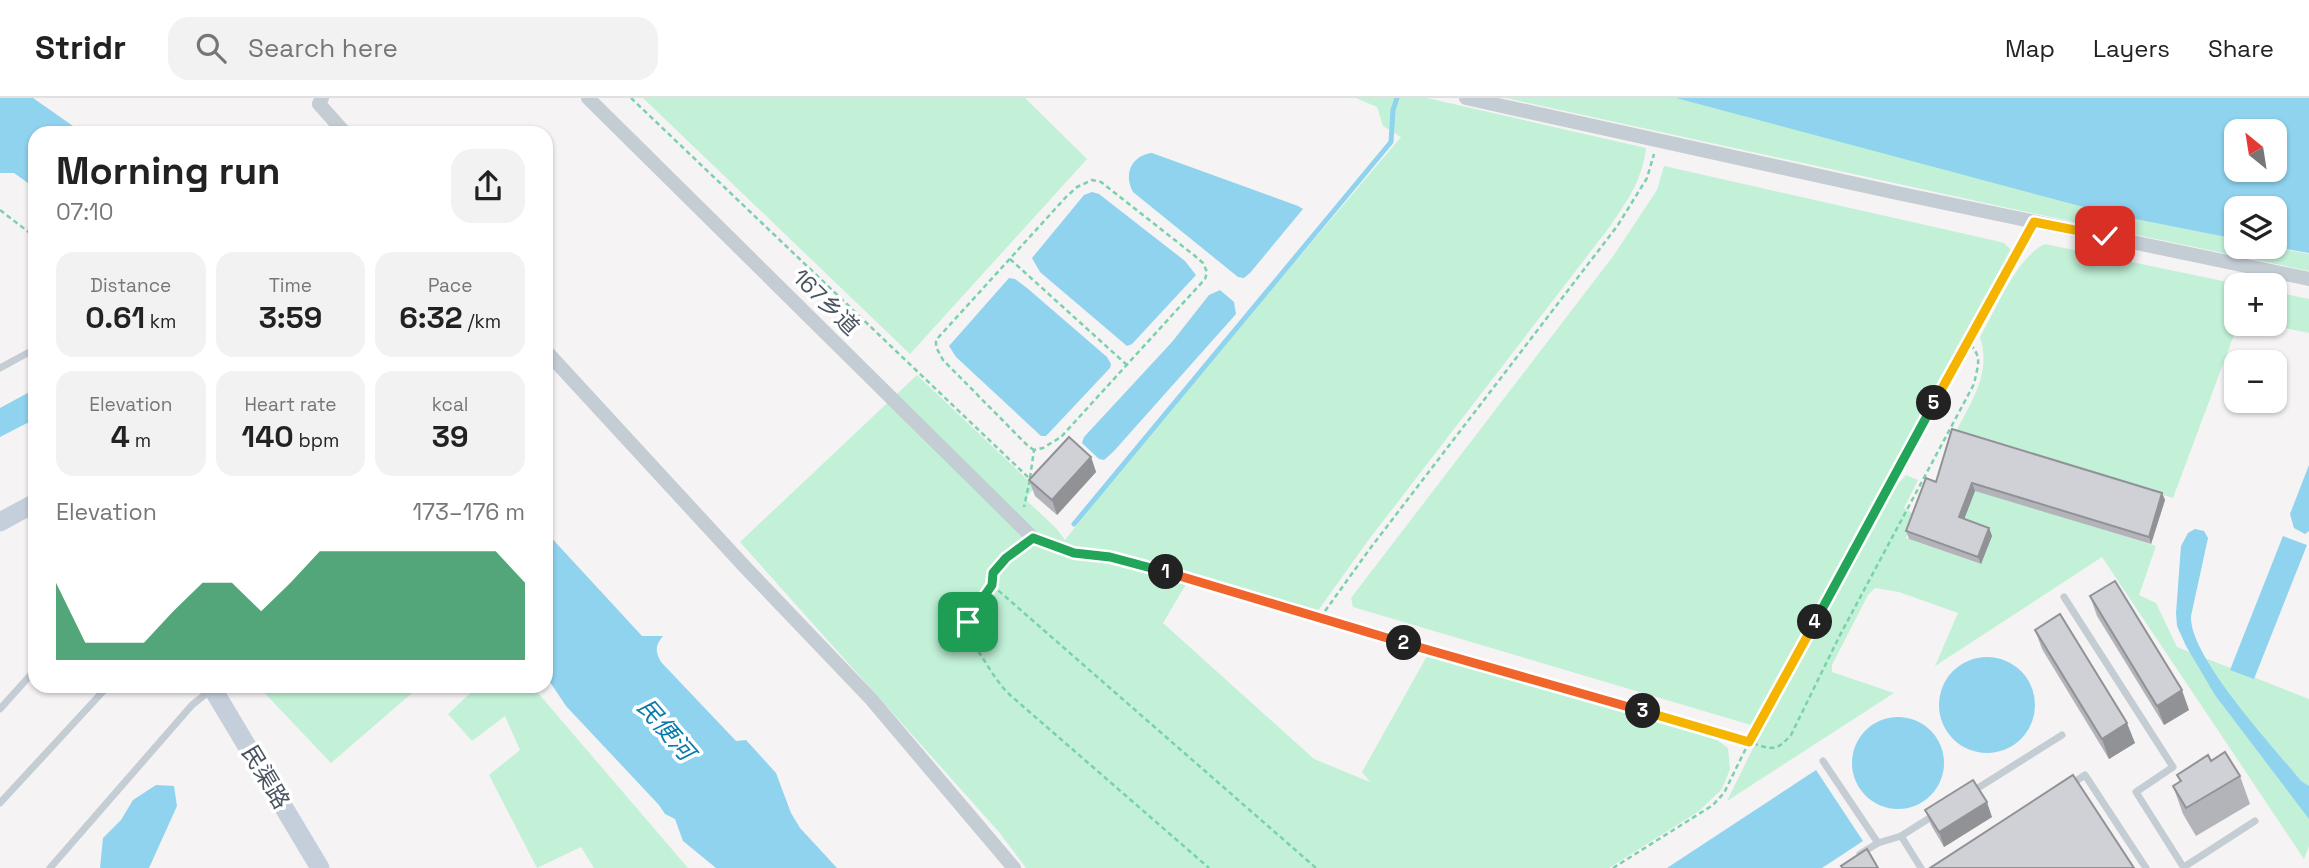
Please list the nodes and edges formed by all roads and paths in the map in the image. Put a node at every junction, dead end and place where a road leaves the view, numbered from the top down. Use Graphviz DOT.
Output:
graph roads {
  1 [pos="321,98"];
  2 [pos="588,98"];
  3 [pos="631,98"];
  4 [pos="1466,98"];
  5 [pos="339,126"];
  6 [pos="1657,140"];
  7 [pos="0,210"];
  8 [pos="2034,222"];
  9 [pos="28,232"];
  10 [pos="1010,259"];
  11 [pos="2309,279"];
  12 [pos="1968,342"];
  13 [pos="28,353"];
  14 [pos="553,359"];
  15 [pos="1127,365"];
  16 [pos="0,368"];
  17 [pos="1034,450"];
  18 [pos="1030,478"];
  19 [pos="28,507"];
  20 [pos="0,522"];
  21 [pos="1016,522"];
  22 [pos="1033,538"];
  23 [pos="992,585"];
  24 [pos="2064,597"];
  25 [pos="1320,618"];
  26 [pos="28,678"];
  27 [pos="102,693"];
  28 [pos="205,693"];
  29 [pos="216,693"];
  30 [pos="0,709"];
  31 [pos="2062,735"];
  32 [pos="1749,742"];
  33 [pos="1824,761"];
  34 [pos="2063,789"];
  35 [pos="1958,800"];
  36 [pos="0,803"];
  37 [pos="1947,807"];
  38 [pos="2255,821"];
  39 [pos="1901,836"];
  40 [pos="1878,843"];
  41 [pos="1849,862"];
  42 [pos="50,868"];
  43 [pos="320,868"];
  44 [pos="1014,868"];
  45 [pos="1209,868"];
  46 [pos="1316,868"];
  47 [pos="1613,868"];
  48 [pos="1921,868"];
  49 [pos="2146,868"];
  50 [pos="2184,868"];
  1 -- 5 [label="street"];
  2 -- 21 [label="street, 167乡道"];
  3 -- 18 [label="path"];
  4 -- 6 [label="street"];
  6 -- 8 [label="street"];
  6 -- 25 [label="path"];
  7 -- 9 [label="path"];
  8 -- 11 [label="street"];
  8 -- 12 [label="path"];
  10 -- 15 [label="path"];
  10 -- 15 [label="path"];
  10 -- 17 [label="path"];
  12 -- 32 [label="path"];
  12 -- 32 [label="path"];
  13 -- 16 [label="lane"];
  14 -- 44 [label="street"];
  15 -- 17 [label="path"];
  17 -- 18 [label="path"];
  18 -- 21 [label="path"];
  19 -- 20 [label="street"];
  21 -- 22 [label="street, 167乡道"];
  22 -- 23 [label="path"];
  22 -- 25 [label="path"];
  23 -- 45 [label="path"];
  23 -- 46 [label="path"];
  24 -- 50 [label="lane"];
  25 -- 32 [label="path"];
  26 -- 30 [label="lane"];
  27 -- 36 [label="lane"];
  28 -- 42 [label="lane"];
  29 -- 43 [label="street, 民渠路"];
  31 -- 35 [label="lane"];
  32 -- 47 [label="path"];
  33 -- 40 [label="lane"];
  34 -- 49 [label="lane"];
  37 -- 39 [label="lane"];
  38 -- 50 [label="lane"];
  39 -- 40 [label="lane"];
  39 -- 48 [label="lane"];
  40 -- 41 [label="lane"];
}
